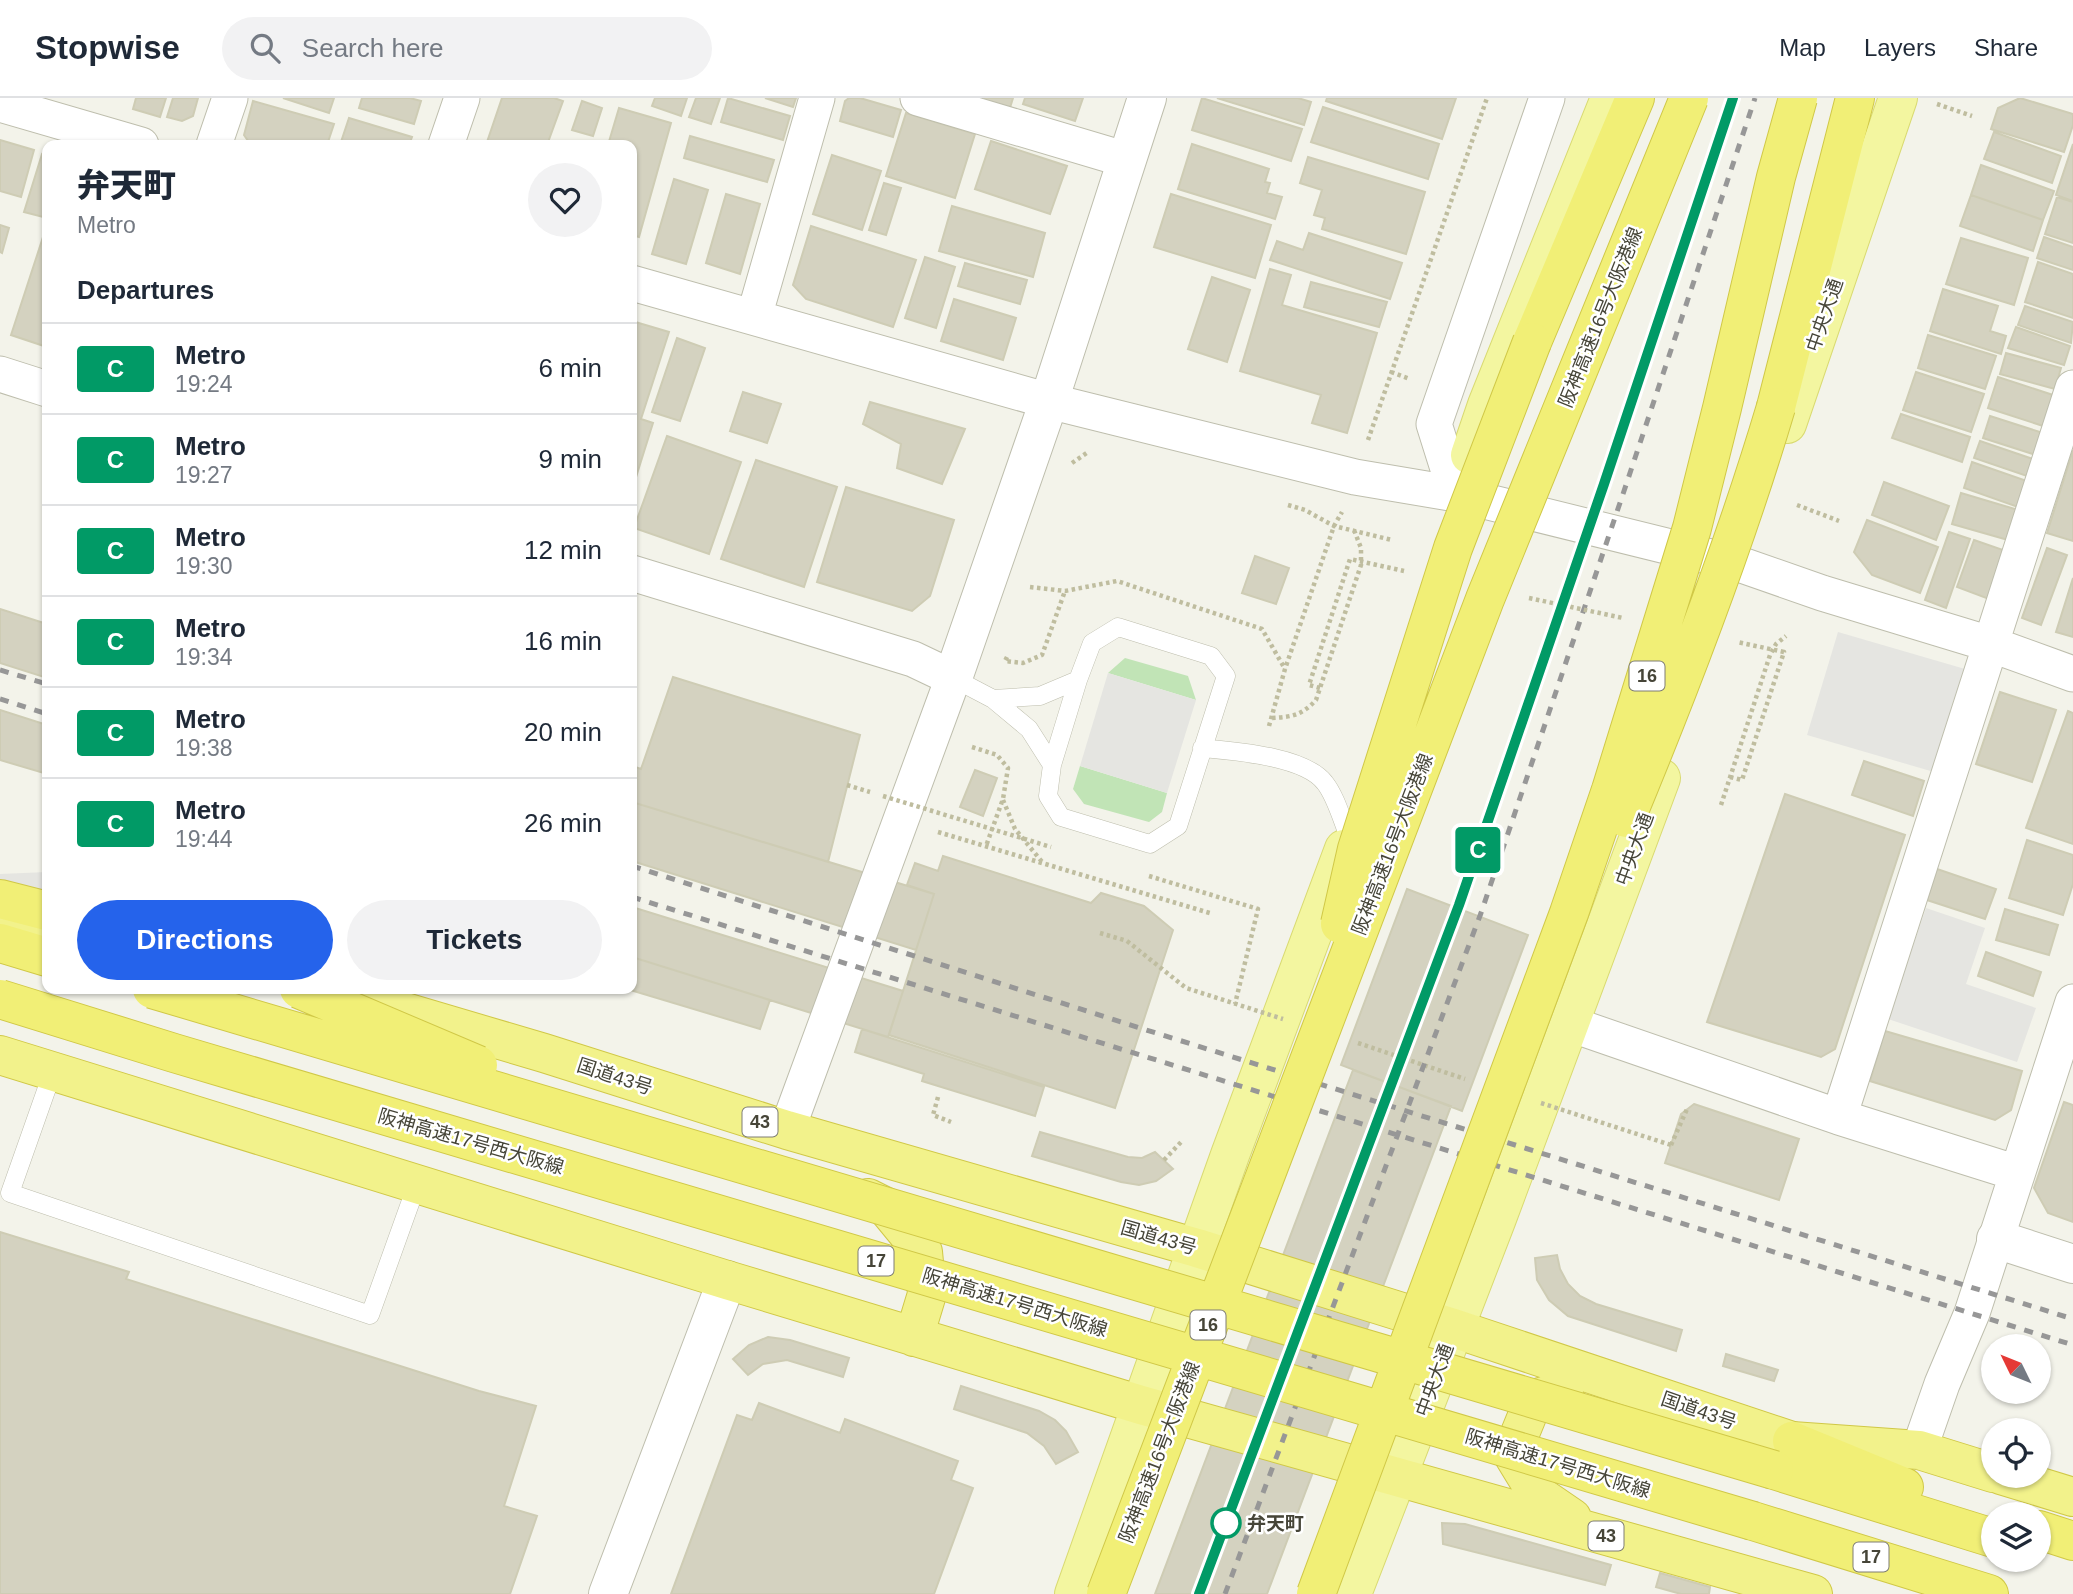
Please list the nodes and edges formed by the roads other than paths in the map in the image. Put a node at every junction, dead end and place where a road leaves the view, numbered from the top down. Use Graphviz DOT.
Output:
graph roads {
  1 [pos="230,98"];
  2 [pos="462,98"];
  3 [pos="817,98"];
  4 [pos="918,98"];
  5 [pos="1147,98"];
  6 [pos="1546,98"];
  7 [pos="1610,98"];
  8 [pos="1635,98"];
  9 [pos="1689,98"];
  10 [pos="1798,98"];
  11 [pos="1855,98"];
  12 [pos="1913,100"];
  13 [pos="0,104"];
  14 [pos="124,140"];
  15 [pos="216,140"];
  16 [pos="448,140"];
  17 [pos="1127,160"];
  18 [pos="637,284"];
  19 [pos="754,317"];
  20 [pos="0,374"];
  21 [pos="42,387"];
  22 [pos="2073,388"];
  23 [pos="1049,401"];
  24 [pos="1456,494"];
  25 [pos="1739,564"];
  26 [pos="637,575"];
  27 [pos="1990,644"];
  28 [pos="2073,674"];
  29 [pos="953,678"];
  30 [pos="1078,680"];
  31 [pos="993,699"];
  32 [pos="1202,748"];
  33 [pos="1052,765"];
  34 [pos="1349,837"];
  35 [pos="0,880"];
  36 [pos="42,893"];
  37 [pos="0,899"];
  38 [pos="0,910"];
  39 [pos="42,910"];
  40 [pos="42,933"];
  41 [pos="0,943"];
  42 [pos="42,956"];
  43 [pos="169,994"];
  44 [pos="233,994"];
  45 [pos="311,994"];
  46 [pos="342,994"];
  47 [pos="0,999"];
  48 [pos="2073,1003"];
  49 [pos="1570,1024"];
  50 [pos="0,1055"];
  51 [pos="1311,1056"];
  52 [pos="53,1071"];
  53 [pos="1839,1118"];
  54 [pos="611,1126"];
  55 [pos="787,1130"];
  56 [pos="2017,1173"];
  57 [pos="417,1184"];
  58 [pos="1996,1239"];
  59 [pos="1449,1240"];
  60 [pos="1197,1248"];
  61 [pos="2073,1264"];
  62 [pos="727,1280"];
  63 [pos="1453,1328"];
  64 [pos="914,1337"];
  65 [pos="1640,1390"];
  66 [pos="1142,1405"];
  67 [pos="1792,1441"];
  68 [pos="1919,1450"];
  69 [pos="1981,1469"];
  70 [pos="1398,1477"];
  71 [pos="2044,1488"];
  72 [pos="2073,1497"];
  73 [pos="1981,1512"];
  74 [pos="1591,1532"];
  75 [pos="1981,1534"];
  76 [pos="2051,1534"];
  77 [pos="2073,1541"];
  78 [pos="2051,1556"];
  79 [pos="2073,1563"];
  80 [pos="1794,1591"];
  81 [pos="608,1594"];
  82 [pos="1074,1594"];
  83 [pos="1106,1594"];
  84 [pos="1316,1594"];
  85 [pos="1352,1594"];
  86 [pos="1989,1594"];
  1 -- 15 [label="street"];
  2 -- 16 [label="street"];
  3 -- 19 [label="street"];
  4 -- 17 [label="street"];
  5 -- 17 [label="street"];
  6 -- 24 [label="street"];
  7 -- 24 [label="main road"];
  8 -- 51 [label="highway, bridge"];
  9 -- 51 [label="highway, 阪神高速16号大阪港線 / 16, bridge"];
  10 -- 59 [label="highway, 16, bridge"];
  11 -- 59 [label="highway, bridge"];
  12 -- 25 [label="main road, 中央大通"];
  13 -- 14 [label="street"];
  17 -- 23 [label="street"];
  18 -- 19 [label="street"];
  19 -- 23 [label="street"];
  20 -- 21 [label="street"];
  22 -- 27 [label="street"];
  23 -- 24 [label="street"];
  23 -- 29 [label="street"];
  24 -- 25 [label="street"];
  24 -- 34 [label="main road"];
  25 -- 27 [label="street"];
  25 -- 49 [label="main road, 中央大通"];
  26 -- 29 [label="street"];
  27 -- 28 [label="street"];
  27 -- 53 [label="street"];
  29 -- 31 [label="lane"];
  29 -- 55 [label="street"];
  30 -- 31 [label="lane"];
  30 -- 32 [label="lane"];
  30 -- 33 [label="lane"];
  31 -- 33 [label="lane"];
  32 -- 33 [label="lane"];
  32 -- 34 [label="lane"];
  34 -- 60 [label="main road"];
  35 -- 36 [label="highway"];
  37 -- 39 [label="highway"];
  38 -- 40 [label="highway"];
  41 -- 42 [label="highway"];
  43 -- 54 [label="highway, bridge"];
  44 -- 64 [label="highway, 国道43号"];
  45 -- 54 [label="highway, bridge"];
  46 -- 55 [label="highway, 国道43号 / 43"];
  47 -- 86 [label="highway, 阪神高速17号西大阪線 / 17, bridge"];
  48 -- 56 [label="street"];
  49 -- 53 [label="street"];
  49 -- 63 [label="main road, 中央大通"];
  50 -- 52 [label="highway, 43"];
  51 -- 83 [label="highway, 阪神高速16号大阪港線 / 16, bridge"];
  52 -- 57 [label="highway, 43"];
  52 -- 57 [label="lane"];
  53 -- 56 [label="street"];
  54 -- 75 [label="highway, bridge"];
  55 -- 60 [label="highway, 国道43号 / 43"];
  56 -- 58 [label="street"];
  57 -- 62 [label="highway, 43"];
  58 -- 61 [label="street"];
  58 -- 68 [label="street"];
  59 -- 84 [label="highway, 16, bridge"];
  60 -- 63 [label="highway, 国道43号 / 43"];
  60 -- 66 [label="main road"];
  62 -- 64 [label="highway, 43"];
  62 -- 81 [label="street"];
  63 -- 65 [label="highway, 国道43号 / 43"];
  63 -- 70 [label="main road, 中央大通"];
  64 -- 66 [label="highway, 43"];
  65 -- 67 [label="highway, 国道43号 / 43"];
  65 -- 74 [label="highway"];
  66 -- 70 [label="highway, 43"];
  66 -- 82 [label="main road"];
  67 -- 68 [label="highway, 国道43号 / 43"];
  67 -- 73 [label="highway"];
  68 -- 69 [label="highway, 国道43号 / 43"];
  70 -- 74 [label="highway, 43"];
  70 -- 85 [label="main road, 中央大通"];
  71 -- 72 [label="highway"];
  74 -- 80 [label="highway, 43"];
  76 -- 77 [label="highway"];
  78 -- 79 [label="highway"];
}
